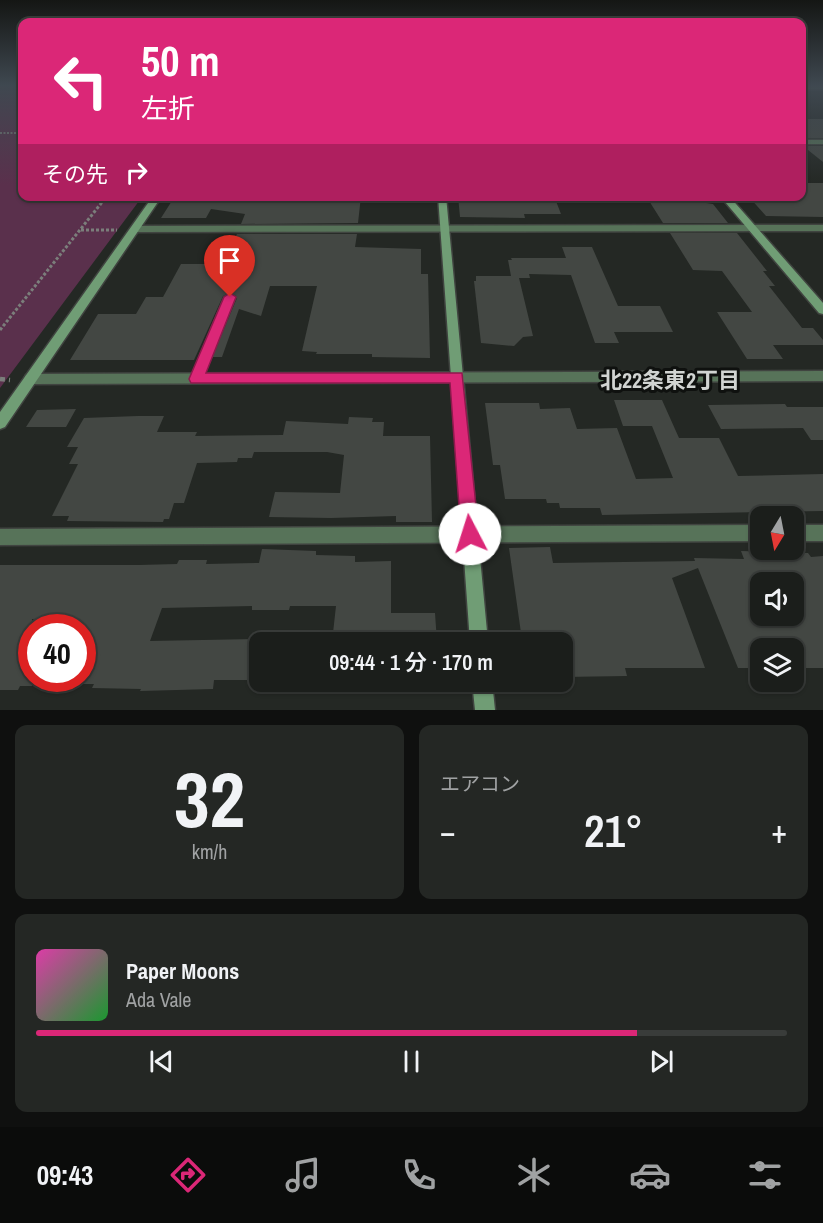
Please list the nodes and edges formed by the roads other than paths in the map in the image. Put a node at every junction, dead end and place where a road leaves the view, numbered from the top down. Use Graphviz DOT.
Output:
graph roads {
  1 [pos="806,142"];
  2 [pos="823,142"];
  3 [pos="155,201"];
  4 [pos="442,201"];
  5 [pos="728,201"];
  6 [pos="750,227"];
  7 [pos="445,228"];
  8 [pos="823,228"];
  9 [pos="136,229"];
  10 [pos="230,297"];
  11 [pos="823,310"];
  12 [pos="823,376"];
  13 [pos="457,377"];
  14 [pos="30,379"];
  15 [pos="196,379"];
  16 [pos="0,423"];
  17 [pos="750,533"];
  18 [pos="804,533"];
  19 [pos="823,533"];
  20 [pos="470,534"];
  21 [pos="0,537"];
  22 [pos="478,632"];
  23 [pos="483,692"];
  24 [pos="485,710"];
  1 -- 2 [label="street"];
  3 -- 9 [label="street"];
  4 -- 7 [label="street"];
  5 -- 6 [label="street"];
  6 -- 7 [label="street"];
  6 -- 8 [label="street"];
  6 -- 11 [label="street"];
  7 -- 9 [label="street"];
  7 -- 13 [label="street"];
  9 -- 14 [label="street"];
  10 -- 15 [label="lane"];
  12 -- 13 [label="street"];
  13 -- 15 [label="street"];
  13 -- 20 [label="street"];
  14 -- 15 [label="street"];
  14 -- 16 [label="street"];
  17 -- 20 [label="street"];
  18 -- 19 [label="street"];
  20 -- 21 [label="street"];
  20 -- 22 [label="street"];
  23 -- 24 [label="street"];
}
